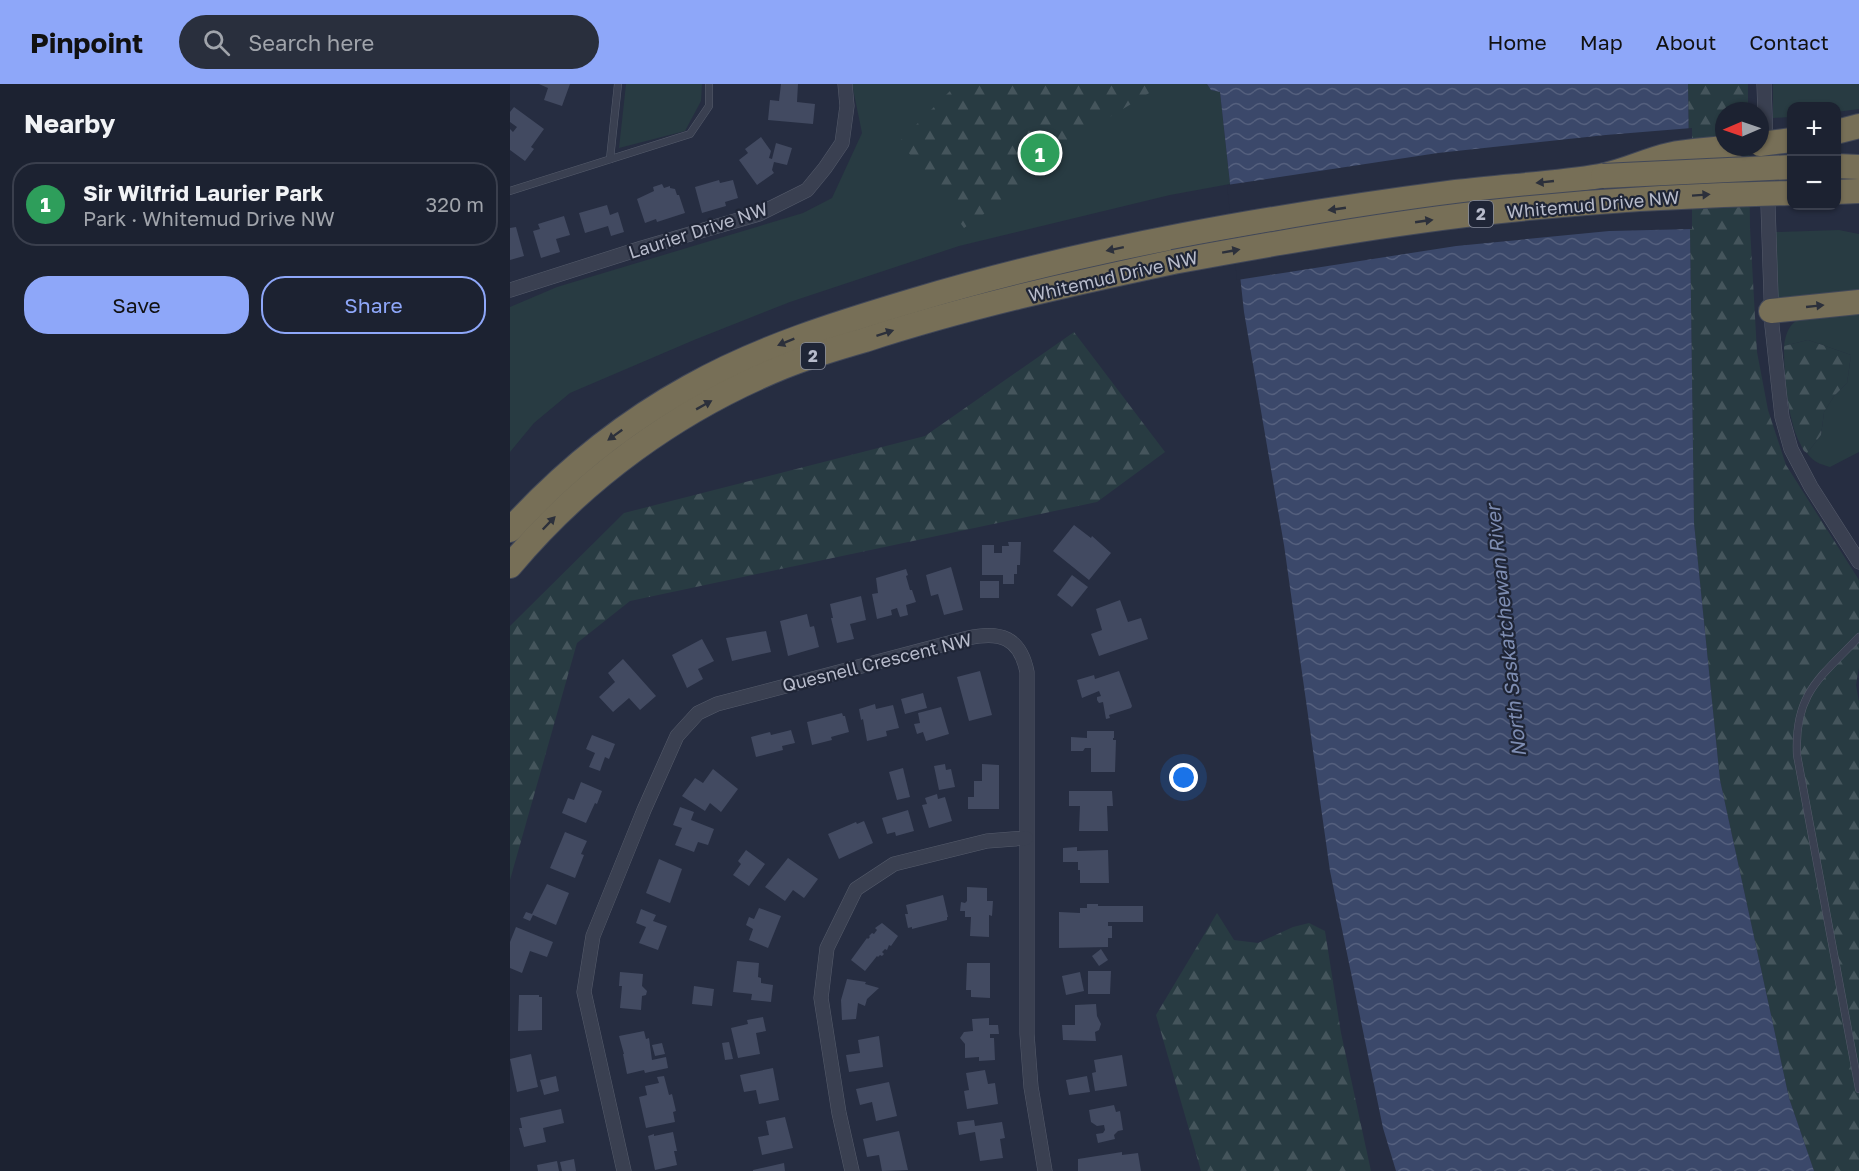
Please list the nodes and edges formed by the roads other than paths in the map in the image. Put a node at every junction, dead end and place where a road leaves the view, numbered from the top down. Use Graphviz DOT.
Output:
graph roads {
  1 [pos="618,84"];
  2 [pos="709,84"];
  3 [pos="845,84"];
  4 [pos="1764,84"];
  5 [pos="1859,126"];
  6 [pos="1841,131"];
  7 [pos="1787,141"];
  8 [pos="1769,143"];
  9 [pos="1715,149"];
  10 [pos="610,159"];
  11 [pos="1841,166"];
  12 [pos="1787,167"];
  13 [pos="1859,167"];
  14 [pos="1603,176"];
  15 [pos="510,191"];
  16 [pos="1859,191"];
  17 [pos="1841,192"];
  18 [pos="1787,193"];
  19 [pos="510,290"];
  20 [pos="1859,302"];
  21 [pos="1772,311"];
  22 [pos="510,530"];
  23 [pos="1859,562"];
  24 [pos="510,566"];
  25 [pos="1859,637"];
  26 [pos="1026,838"];
  27 [pos="1859,1089"];
  28 [pos="624,1171"];
  29 [pos="852,1171"];
  30 [pos="1045,1171"];
  1 -- 10 [label="lane"];
  2 -- 10 [label="lane"];
  3 -- 19 [label="street, Laurier Drive NW"];
  4 -- 21 [label="street"];
  5 -- 6 [label="highway"];
  7 -- 8 [label="highway, bridge"];
  9 -- 14 [label="highway, bridge"];
  10 -- 15 [label="lane"];
  11 -- 13 [label="highway"];
  12 -- 14 [label="highway, Whitemud Drive NW / 2, bridge"];
  14 -- 22 [label="highway, Whitemud Drive NW / 2, one-way"];
  16 -- 17 [label="highway"];
  24 -- 18 [label="highway, Whitemud Drive NW / 2, one-way, bridge"];
  21 -- 20 [label="highway, one-way"];
  21 -- 23 [label="street"];
  25 -- 27 [label="lane"];
  26 -- 28 [label="street, Quesnell Crescent NW"];
  26 -- 29 [label="street"];
  26 -- 30 [label="street, Quesnell Crescent NW"];
}
